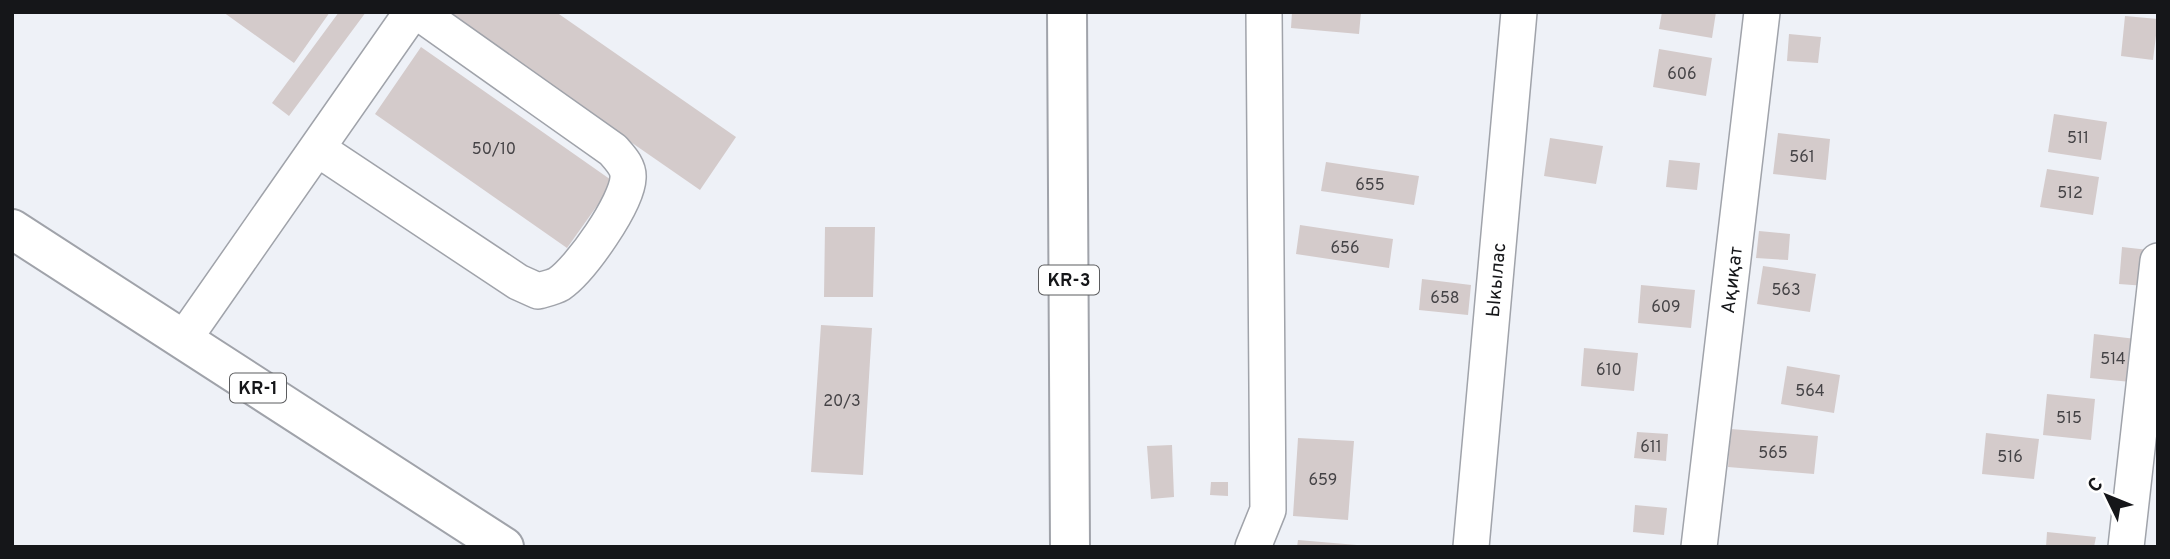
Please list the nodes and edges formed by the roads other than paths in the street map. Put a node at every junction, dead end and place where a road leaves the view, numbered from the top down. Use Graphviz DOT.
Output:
graph roads {
  1 [pos="412,12"];
  2 [pos="418,12"];
  3 [pos="1067,12"];
  4 [pos="1264,12"];
  5 [pos="1519,12"];
  6 [pos="1762,12"];
  7 [pos="318,149"];
  8 [pos="12,229"];
  9 [pos="2158,261"];
  10 [pos="183,340"];
  11 [pos="504,547"];
  12 [pos="1070,547"];
  13 [pos="1253,547"];
  14 [pos="1471,547"];
  15 [pos="1699,547"];
  16 [pos="2126,547"];
  1 -- 7 [label="street"];
  2 -- 7 [label="street"];
  3 -- 12 [label="main road, KR-3"];
  4 -- 13 [label="street"];
  5 -- 14 [label="street, Ыкылас"];
  6 -- 15 [label="street, Ақиқат"];
  7 -- 10 [label="street"];
  8 -- 10 [label="main road, KR-1"];
  9 -- 16 [label="street"];
  10 -- 11 [label="main road, KR-1"];
}
